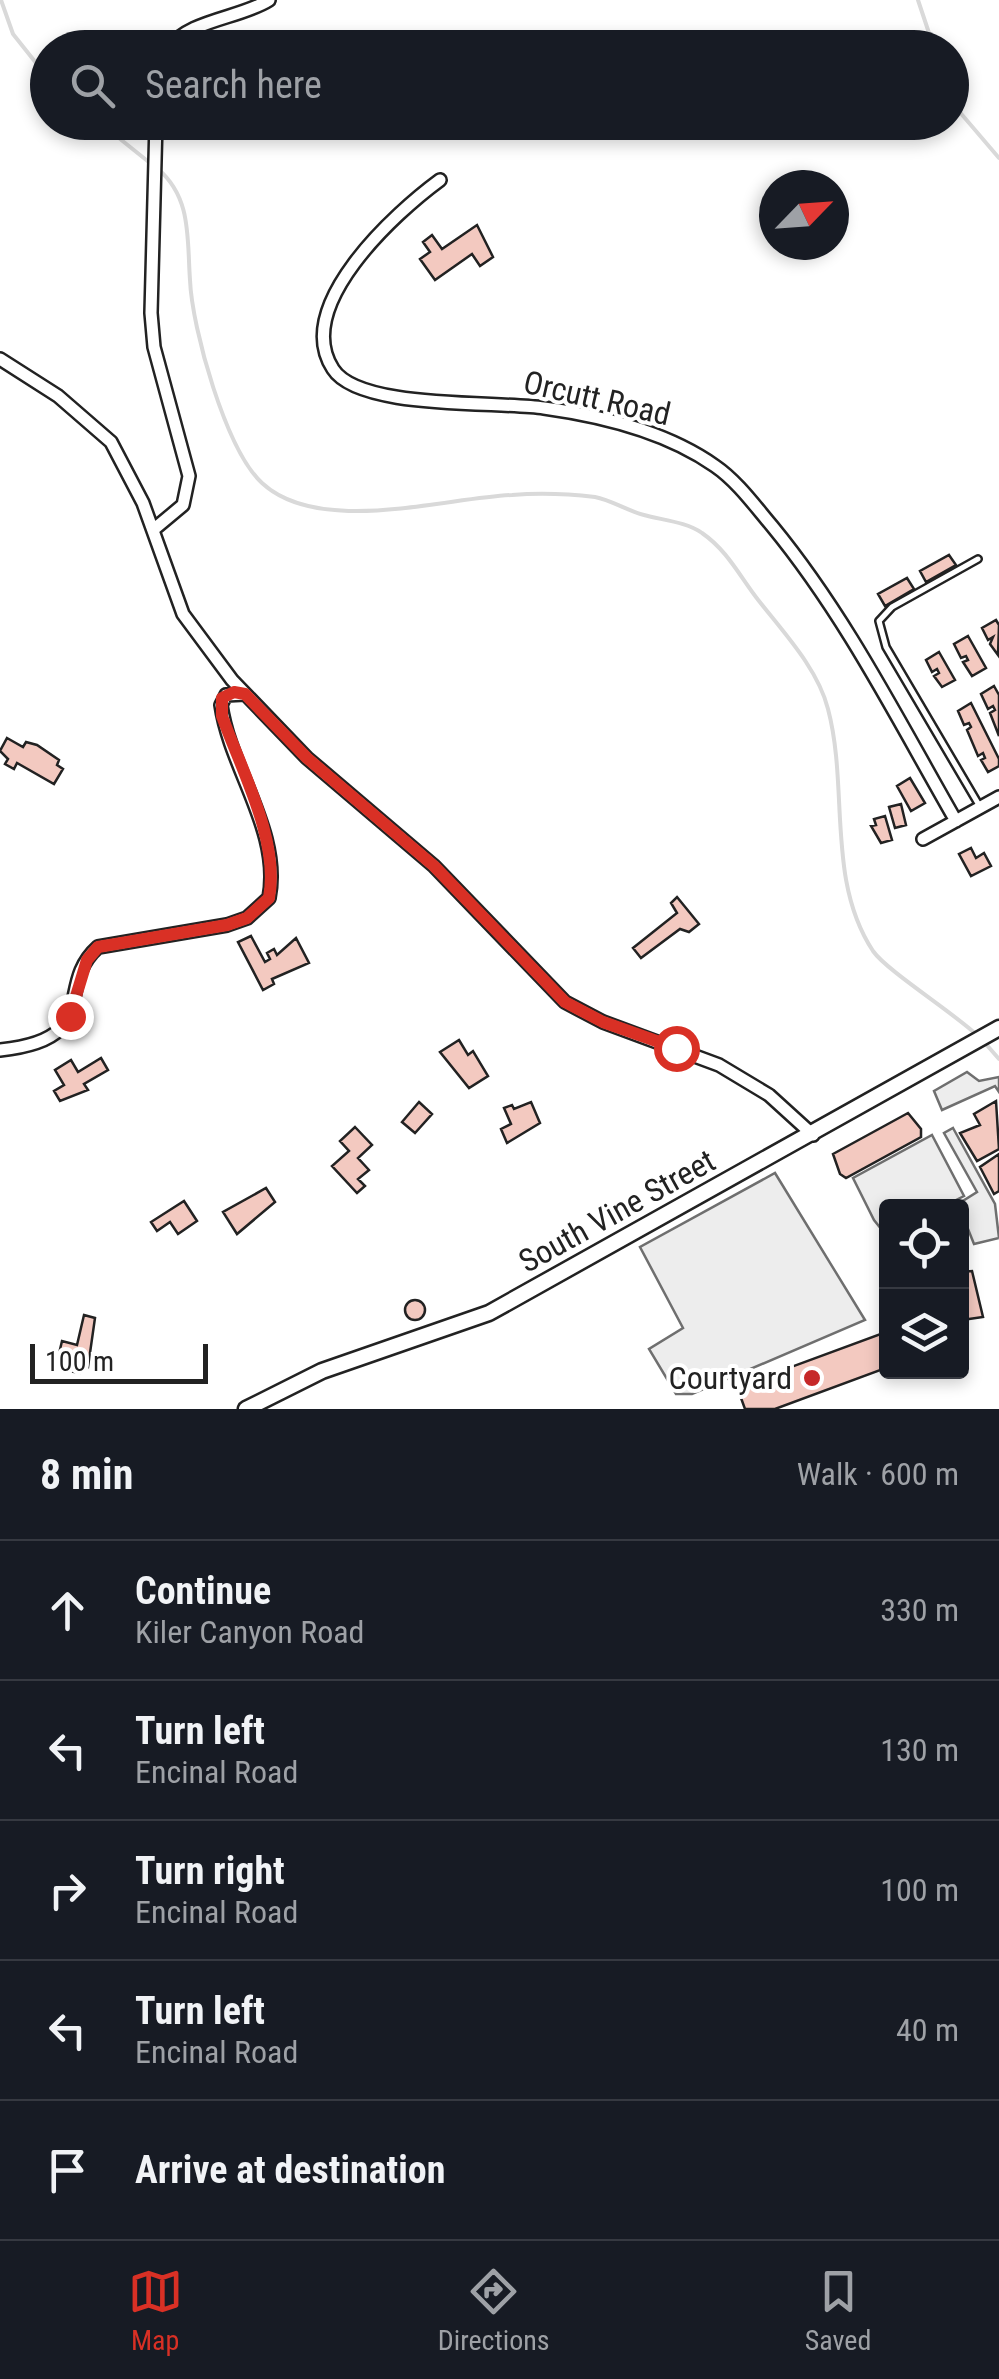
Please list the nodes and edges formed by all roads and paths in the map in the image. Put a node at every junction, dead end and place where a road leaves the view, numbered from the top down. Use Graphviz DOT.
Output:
graph roads {
  1 [pos="269,0"];
  2 [pos="194,30"];
  3 [pos="155,140"];
  4 [pos="440,180"];
  5 [pos="0,359"];
  6 [pos="153,530"];
  7 [pos="978,559"];
  8 [pos="245,694"];
  9 [pos="999,797"];
  10 [pos="981,807"];
  11 [pos="956,821"];
  12 [pos="923,840"];
  13 [pos="993,1031"];
  14 [pos="0,1050"];
  15 [pos="812,1134"];
  16 [pos="246,1409"];
  1 -- 2 [label="street"];
  3 -- 6 [label="street"];
  4 -- 11 [label="street, Orcutt Road"];
  5 -- 6 [label="street"];
  6 -- 8 [label="street"];
  7 -- 10 [label="lane"];
  8 -- 14 [label="street"];
  8 -- 15 [label="street"];
  9 -- 10 [label="street"];
  10 -- 11 [label="street"];
  11 -- 12 [label="street"];
  13 -- 15 [label="street, South Vine Street"];
  15 -- 16 [label="street, South Vine Street"];
}
